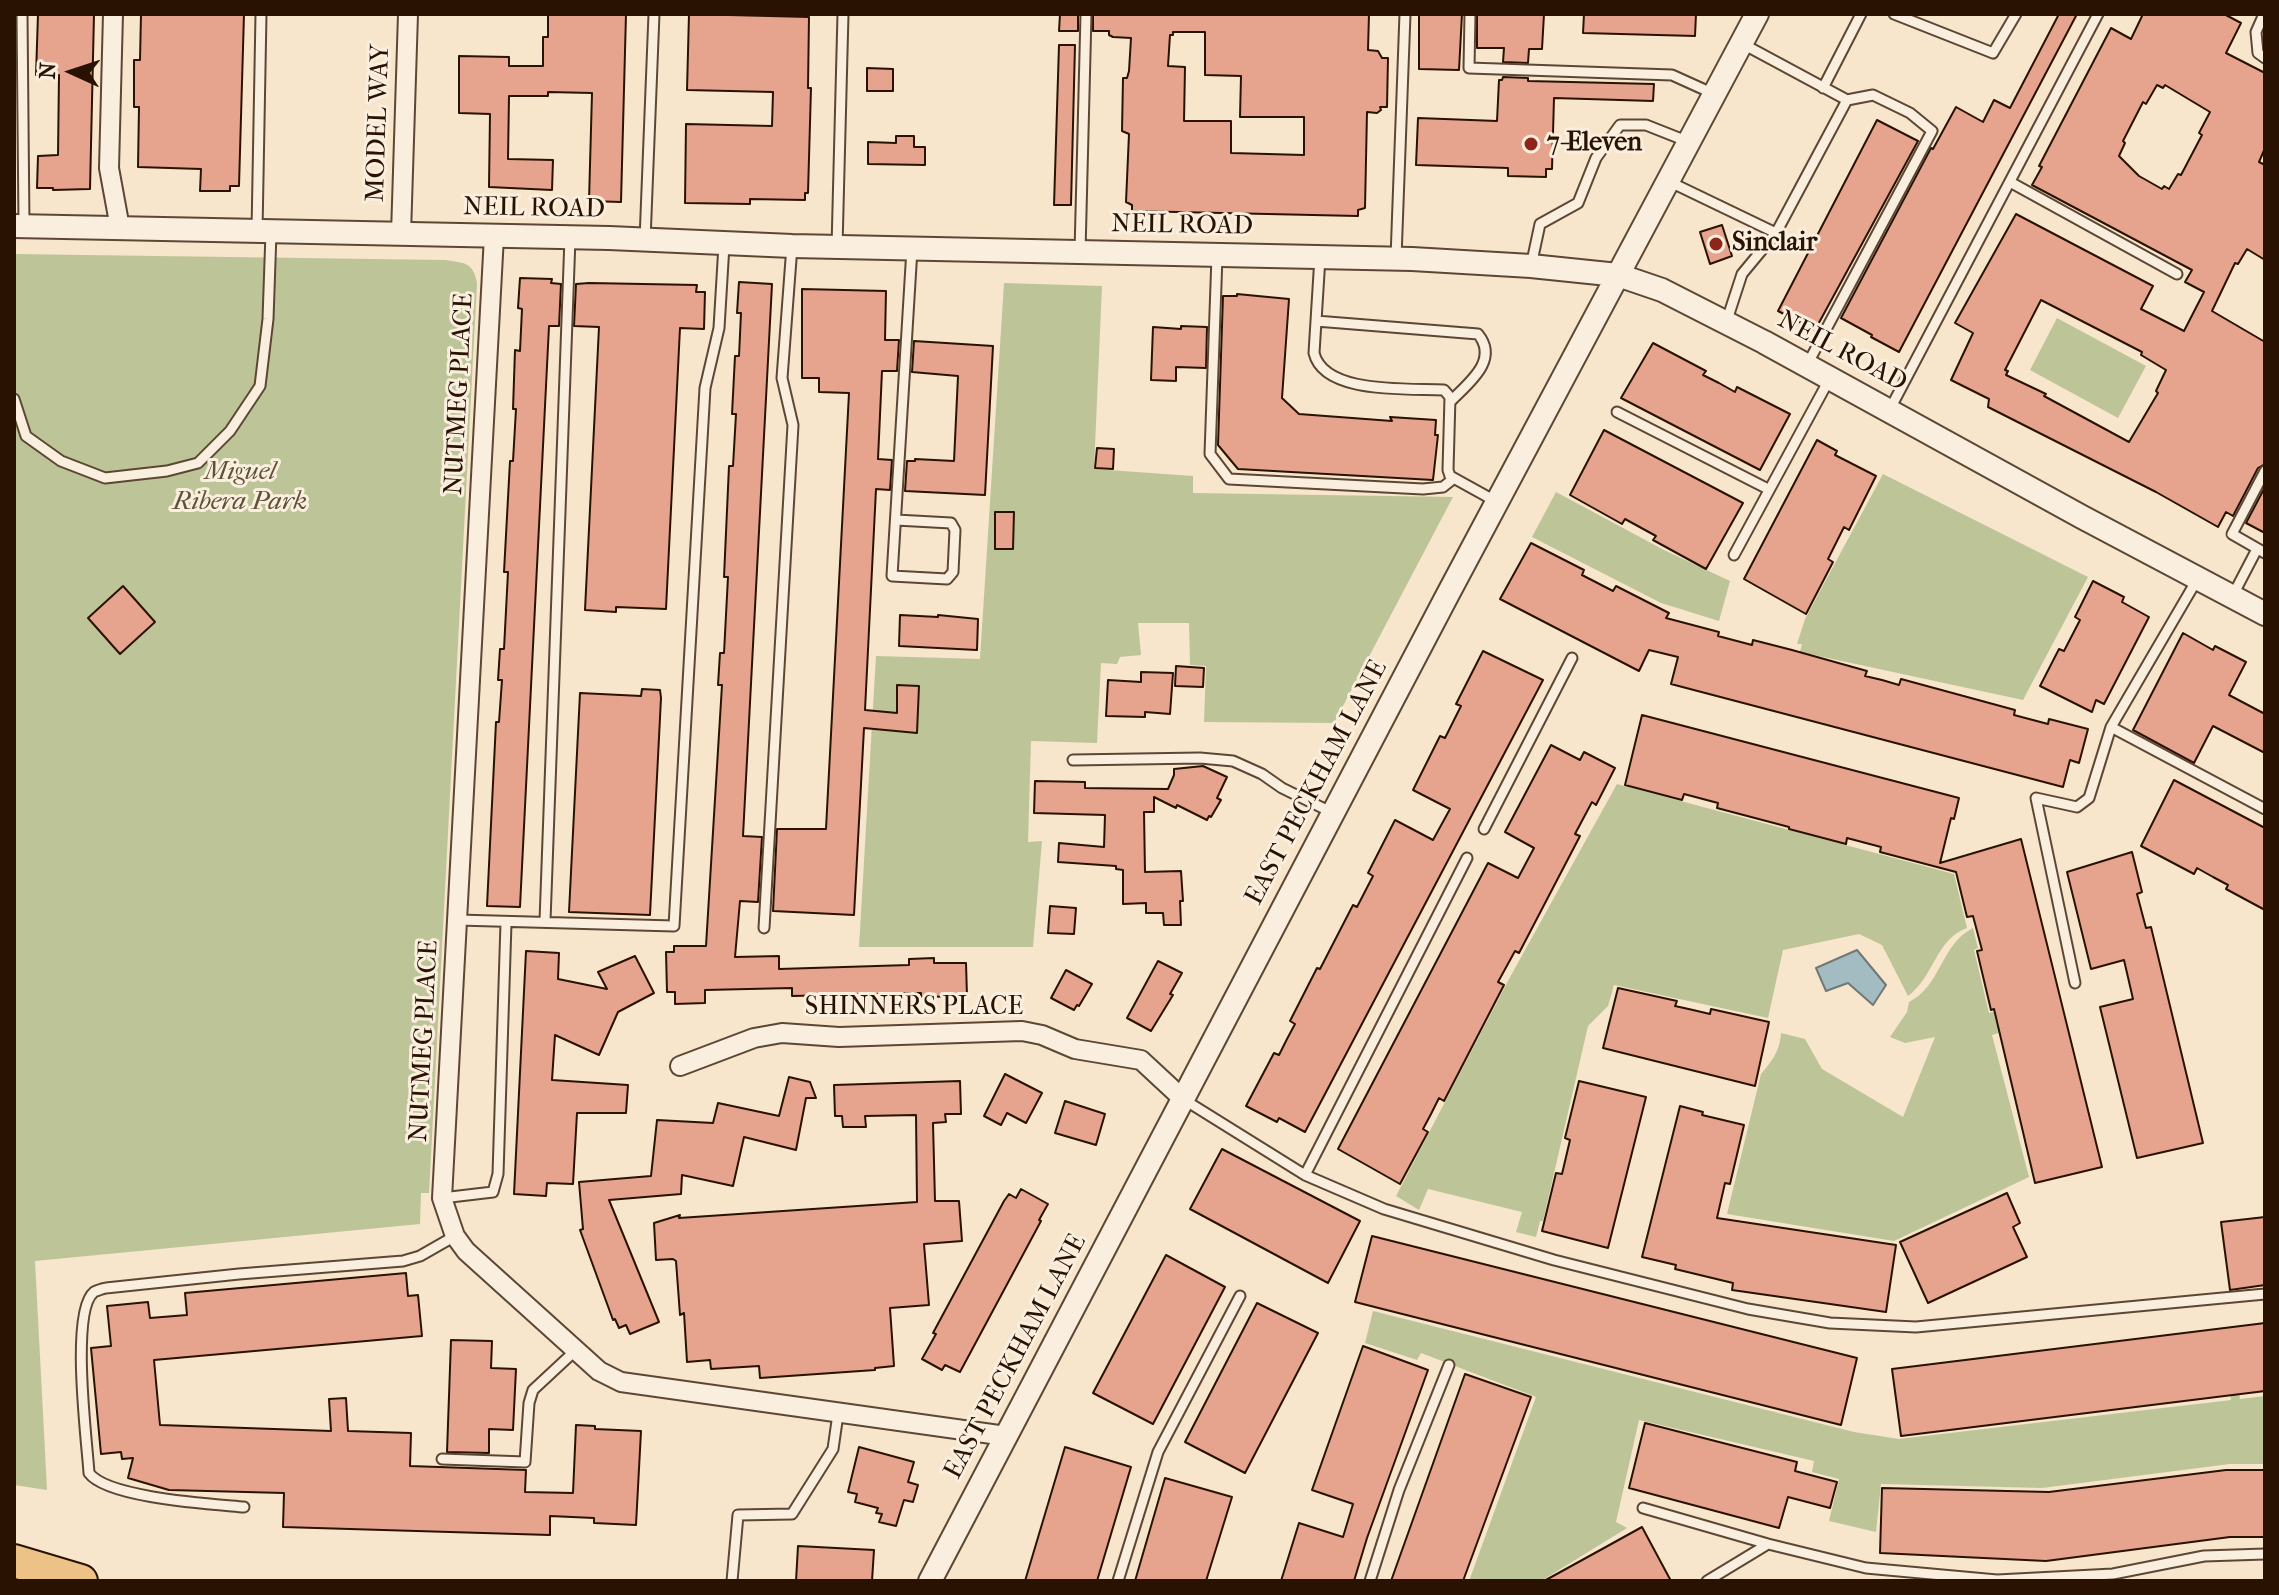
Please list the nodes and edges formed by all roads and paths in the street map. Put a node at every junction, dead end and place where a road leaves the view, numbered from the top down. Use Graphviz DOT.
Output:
graph roads {
  1 [pos="22,14"];
  2 [pos="113,14"];
  3 [pos="261,14"];
  4 [pos="408,14"];
  5 [pos="654,14"];
  6 [pos="843,14"];
  7 [pos="1086,14"];
  8 [pos="1405,14"];
  9 [pos="1470,14"];
  10 [pos="1757,14"];
  11 [pos="1861,14"];
  12 [pos="1894,14"];
  13 [pos="2016,14"];
  14 [pos="2098,14"];
  15 [pos="2264,14"];
  16 [pos="1741,43"];
  17 [pos="2265,58"];
  18 [pos="1823,88"];
  19 [pos="1714,94"];
  20 [pos="1847,100"];
  21 [pos="1689,142"];
  22 [pos="1668,181"];
  23 [pos="2010,182"];
  24 [pos="19,226"];
  25 [pos="120,228"];
  26 [pos="264,231"];
  27 [pos="1776,233"];
  28 [pos="401,234"];
  29 [pos="494,236"];
  30 [pos="570,238"];
  31 [pos="645,240"];
  32 [pos="724,245"];
  33 [pos="792,246"];
  34 [pos="837,247"];
  35 [pos="912,249"];
  36 [pos="1080,252"];
  37 [pos="1217,255"];
  38 [pos="1320,257"];
  39 [pos="1396,259"];
  40 [pos="1531,266"];
  41 [pos="2177,274"];
  42 [pos="1618,275"];
  43 [pos="1316,321"];
  44 [pos="1726,323"];
  45 [pos="1807,365"];
  46 [pos="1830,377"];
  47 [pos="14,399"];
  48 [pos="1450,402"];
  49 [pos="1890,409"];
  50 [pos="1617,412"];
  51 [pos="2265,471"];
  52 [pos="1453,479"];
  53 [pos="1768,489"];
  54 [pos="1497,502"];
  55 [pos="896,520"];
  56 [pos="2261,551"];
  57 [pos="1734,555"];
  58 [pos="2198,578"];
  59 [pos="2232,596"];
  60 [pos="2265,614"];
  61 [pos="1572,658"];
  62 [pos="2111,727"];
  63 [pos="1073,760"];
  64 [pos="2265,809"];
  65 [pos="1333,813"];
  66 [pos="1484,829"];
  67 [pos="1467,858"];
  68 [pos="458,920"];
  69 [pos="545,921"];
  70 [pos="506,923"];
  71 [pos="764,928"];
  72 [pos="2075,983"];
  73 [pos="680,1066"];
  74 [pos="1183,1099"];
  75 [pos="1305,1175"];
  76 [pos="442,1198"];
  77 [pos="455,1236"];
  78 [pos="2265,1294"];
  79 [pos="1240,1296"];
  80 [pos="576,1350"];
  81 [pos="1449,1365"];
  82 [pos="838,1414"];
  83 [pos="1006,1436"];
  84 [pos="442,1459"];
  85 [pos="244,1507"];
  86 [pos="1643,1508"];
  87 [pos="1768,1544"];
  88 [pos="2265,1554"];
  89 [pos="14,1561"];
  90 [pos="14,1577"];
  91 [pos="37,1581"];
  92 [pos="81,1581"];
  93 [pos="732,1581"];
  94 [pos="930,1581"];
  95 [pos="1118,1581"];
  96 [pos="1370,1581"];
  97 [pos="1707,1581"];
  1 -- 24 [label="lane"];
  2 -- 25 [label="street"];
  3 -- 26 [label="lane"];
  4 -- 28 [label="street, MODEL WAY"];
  5 -- 31 [label="lane"];
  6 -- 34 [label="lane"];
  7 -- 36 [label="lane"];
  8 -- 39 [label="lane"];
  9 -- 19 [label="lane"];
  10 -- 16 [label="street, EAST PECKHAM LANE"];
  11 -- 18 [label="lane"];
  12 -- 13 [label="lane"];
  14 -- 23 [label="lane"];
  15 -- 17 [label="lane"];
  16 -- 18 [label="lane"];
  16 -- 19 [label="street, EAST PECKHAM LANE"];
  18 -- 20 [label="lane"];
  19 -- 21 [label="street, EAST PECKHAM LANE"];
  20 -- 27 [label="lane"];
  20 -- 45 [label="lane"];
  21 -- 22 [label="street, EAST PECKHAM LANE"];
  21 -- 40 [label="lane"];
  22 -- 27 [label="lane"];
  22 -- 42 [label="street, EAST PECKHAM LANE"];
  23 -- 41 [label="lane"];
  23 -- 49 [label="lane"];
  24 -- 25 [label="street, NEIL ROAD"];
  25 -- 26 [label="street, NEIL ROAD"];
  26 -- 28 [label="street, NEIL ROAD"];
  26 -- 47 [label="lane"];
  27 -- 44 [label="lane"];
  28 -- 29 [label="street, NEIL ROAD"];
  29 -- 30 [label="street, NEIL ROAD"];
  29 -- 68 [label="street, NUTMEG PLACE"];
  30 -- 31 [label="street, NEIL ROAD"];
  30 -- 69 [label="lane"];
  31 -- 32 [label="street, NEIL ROAD"];
  32 -- 33 [label="street, NEIL ROAD"];
  32 -- 69 [label="lane"];
  33 -- 34 [label="street, NEIL ROAD"];
  33 -- 71 [label="lane"];
  34 -- 35 [label="street, NEIL ROAD"];
  35 -- 36 [label="street, NEIL ROAD"];
  35 -- 55 [label="lane"];
  36 -- 37 [label="street, NEIL ROAD"];
  37 -- 38 [label="street, NEIL ROAD"];
  37 -- 52 [label="lane"];
  38 -- 39 [label="street, NEIL ROAD"];
  38 -- 43 [label="lane"];
  39 -- 40 [label="street, NEIL ROAD"];
  40 -- 42 [label="street, NEIL ROAD"];
  42 -- 44 [label="street, NEIL ROAD"];
  42 -- 54 [label="street, EAST PECKHAM LANE"];
  43 -- 48 [label="lane"];
  43 -- 48 [label="lane"];
  44 -- 45 [label="street, NEIL ROAD"];
  45 -- 46 [label="street, NEIL ROAD"];
  46 -- 49 [label="street, NEIL ROAD"];
  46 -- 53 [label="lane"];
  48 -- 52 [label="lane"];
  49 -- 58 [label="street, NEIL ROAD"];
  50 -- 53 [label="lane"];
  51 -- 56 [label="lane"];
  52 -- 54 [label="lane"];
  53 -- 57 [label="lane"];
  54 -- 65 [label="street, EAST PECKHAM LANE"];
  55 -- 55 [label="lane"];
  56 -- 59 [label="lane"];
  58 -- 59 [label="street, NEIL ROAD"];
  58 -- 62 [label="lane"];
  59 -- 60 [label="street, NEIL ROAD"];
  61 -- 66 [label="lane"];
  62 -- 64 [label="lane"];
  62 -- 72 [label="lane"];
  63 -- 65 [label="lane"];
  65 -- 74 [label="street, EAST PECKHAM LANE"];
  67 -- 75 [label="lane"];
  68 -- 70 [label="lane"];
  68 -- 76 [label="street, NUTMEG PLACE"];
  69 -- 70 [label="lane"];
  70 -- 76 [label="lane"];
  73 -- 74 [label="street, SHINNERS PLACE"];
  74 -- 75 [label="lane"];
  74 -- 83 [label="street, EAST PECKHAM LANE"];
  75 -- 78 [label="lane"];
  76 -- 77 [label="street, NUTMEG PLACE"];
  77 -- 80 [label="street, NUTMEG PLACE"];
  77 -- 85 [label="lane"];
  79 -- 95 [label="lane"];
  80 -- 82 [label="street, NUTMEG PLACE"];
  80 -- 84 [label="lane"];
  81 -- 96 [label="lane"];
  82 -- 83 [label="street, NUTMEG PLACE"];
  82 -- 93 [label="lane"];
  83 -- 94 [label="street, EAST PECKHAM LANE"];
  86 -- 87 [label="lane"];
  87 -- 88 [label="lane"];
  87 -- 97 [label="lane"];
  89 -- 92 [label="highway"];
  90 -- 91 [label="highway"];
}
